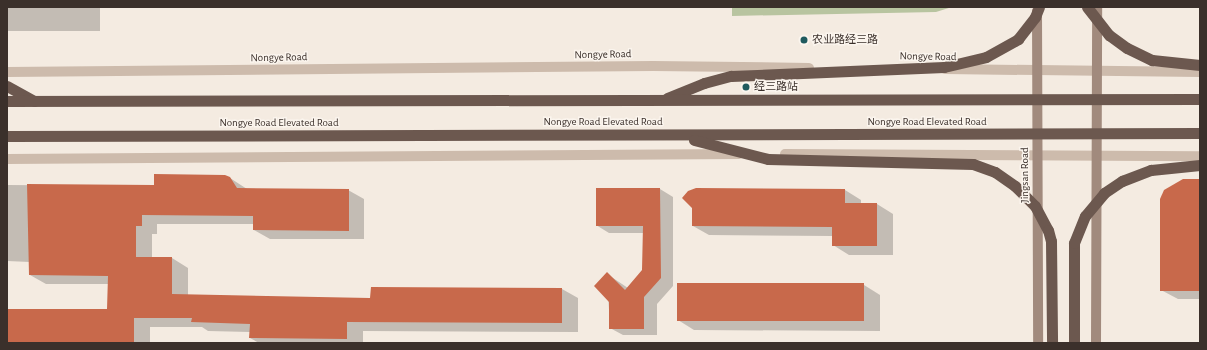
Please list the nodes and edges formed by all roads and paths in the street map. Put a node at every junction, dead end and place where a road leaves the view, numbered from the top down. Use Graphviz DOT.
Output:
graph roads {
  1 [pos="1038,7"];
  2 [pos="1087,7"];
  3 [pos="1097,7"];
  4 [pos="1200,65"];
  5 [pos="1037,70"];
  6 [pos="1097,71"];
  7 [pos="7,72"];
  8 [pos="1200,72"];
  9 [pos="7,86"];
  10 [pos="1200,99"];
  11 [pos="7,101"];
  12 [pos="35,101"];
  13 [pos="661,101"];
  14 [pos="1200,133"];
  15 [pos="678,135"];
  16 [pos="7,136"];
  17 [pos="1037,155"];
  18 [pos="1097,156"];
  19 [pos="1200,156"];
  20 [pos="7,159"];
  21 [pos="1200,166"];
  22 [pos="1038,343"];
  23 [pos="1052,343"];
  24 [pos="1074,343"];
  25 [pos="1096,343"];
  1 -- 5 [label="main road, Jingsan Road"];
  1 -- 13 [label="highway"];
  2 -- 4 [label="highway"];
  3 -- 6 [label="main road"];
  5 -- 6 [label="street, Nongye Road"];
  5 -- 7 [label="street, Nongye Road"];
  5 -- 17 [label="main road, Jingsan Road"];
  6 -- 8 [label="street, Nongye Road"];
  6 -- 18 [label="main road"];
  9 -- 12 [label="highway"];
  10 -- 13 [label="highway, Nongye Road Elevated Road"];
  11 -- 12 [label="highway, Nongye Road Elevated Road"];
  12 -- 13 [label="highway, Nongye Road Elevated Road"];
  14 -- 15 [label="highway, Nongye Road Elevated Road"];
  15 -- 16 [label="highway, Nongye Road Elevated Road"];
  15 -- 23 [label="highway"];
  17 -- 18 [label="street"];
  17 -- 20 [label="street"];
  17 -- 22 [label="main road, Jingsan Road"];
  18 -- 19 [label="street"];
  18 -- 25 [label="main road"];
  21 -- 24 [label="highway"];
}
